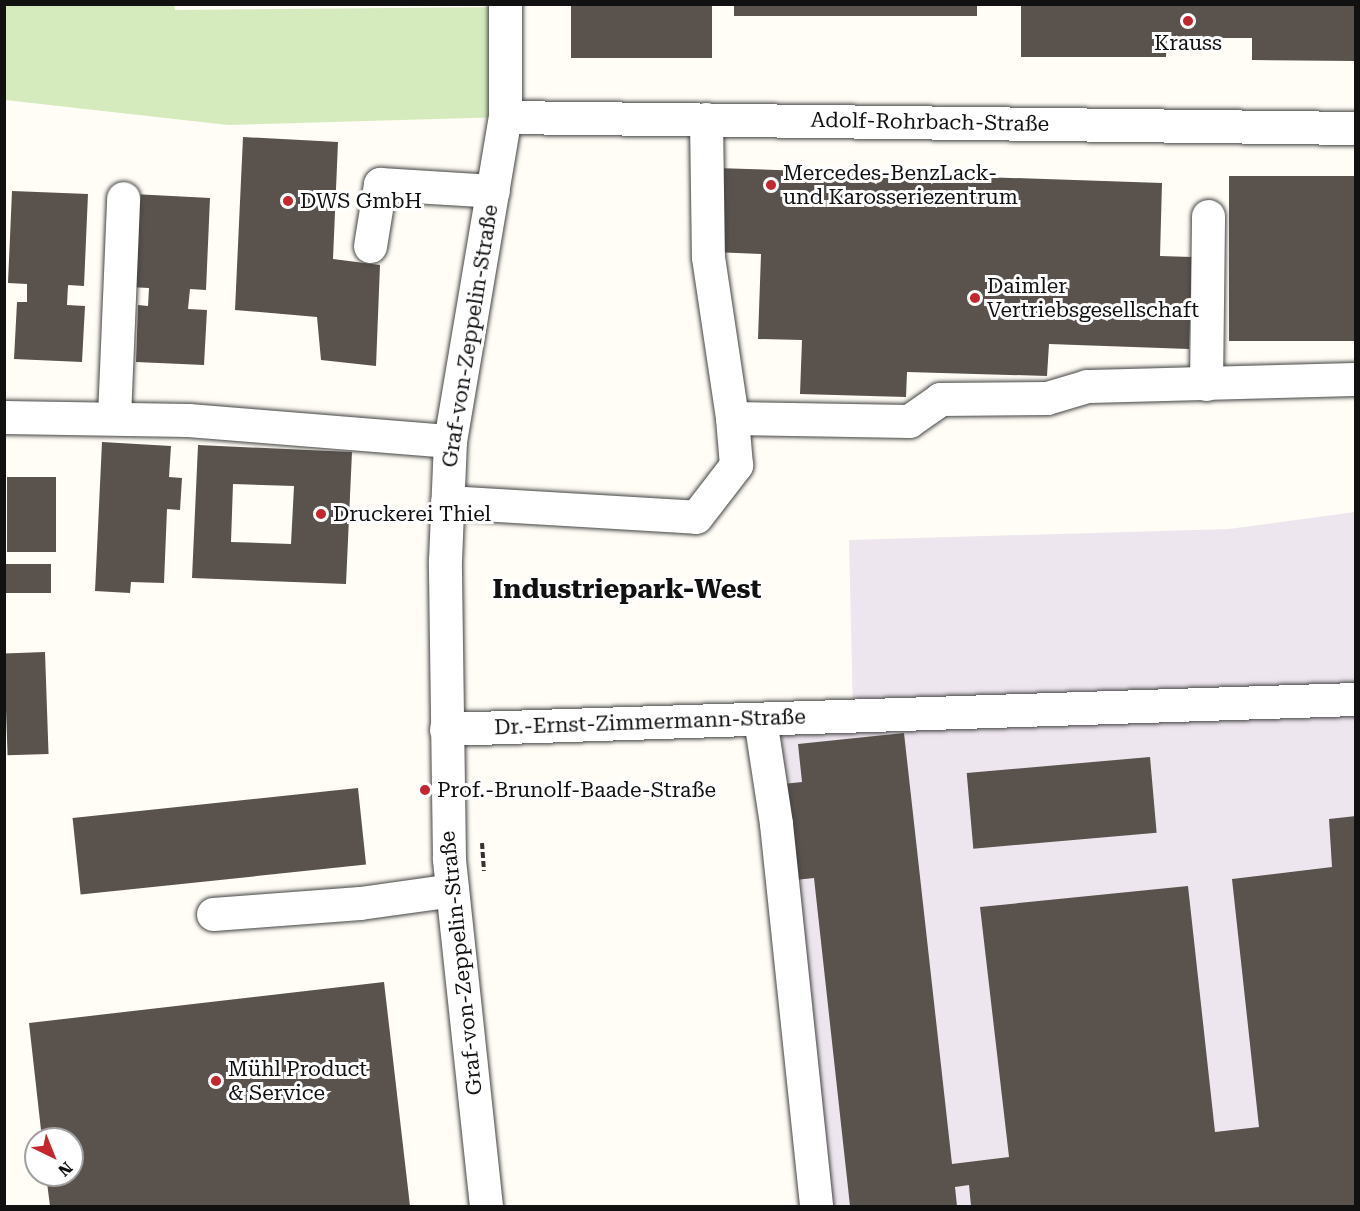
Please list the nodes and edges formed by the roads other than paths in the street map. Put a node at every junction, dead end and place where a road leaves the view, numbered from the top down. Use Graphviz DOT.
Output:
graph roads {
  1 [pos="505,4"];
  2 [pos="505,117"];
  3 [pos="706,119"];
  4 [pos="1356,128"];
  5 [pos="493,190"];
  6 [pos="123,198"];
  7 [pos="1208,216"];
  8 [pos="370,246"];
  9 [pos="1356,379"];
  10 [pos="1206,384"];
  11 [pos="4,417"];
  12 [pos="114,417"];
  13 [pos="732,418"];
  14 [pos="450,441"];
  15 [pos="447,502"];
  16 [pos="1356,699"];
  17 [pos="760,719"];
  18 [pos="446,729"];
  19 [pos="452,890"];
  20 [pos="213,914"];
  21 [pos="486,1206"];
  22 [pos="816,1206"];
  1 -- 2 [label="street, Graf-von-Zeppelin-Straße"];
  2 -- 3 [label="street, Adolf-Rohrbach-Straße"];
  2 -- 5 [label="street, Graf-von-Zeppelin-Straße"];
  3 -- 4 [label="street, Adolf-Rohrbach-Straße"];
  3 -- 13 [label="street"];
  5 -- 8 [label="street"];
  5 -- 14 [label="street, Graf-von-Zeppelin-Straße"];
  6 -- 12 [label="street"];
  7 -- 10 [label="street"];
  9 -- 10 [label="street"];
  10 -- 13 [label="street"];
  11 -- 12 [label="street"];
  12 -- 14 [label="street"];
  13 -- 15 [label="street"];
  14 -- 15 [label="street, Graf-von-Zeppelin-Straße"];
  15 -- 18 [label="street, Graf-von-Zeppelin-Straße"];
  16 -- 17 [label="street, Dr.-Ernst-Zimmermann-Straße"];
  17 -- 18 [label="street, Dr.-Ernst-Zimmermann-Straße"];
  17 -- 22 [label="street"];
  18 -- 19 [label="street, Graf-von-Zeppelin-Straße"];
  19 -- 20 [label="street"];
  19 -- 21 [label="street, Graf-von-Zeppelin-Straße"];
}
